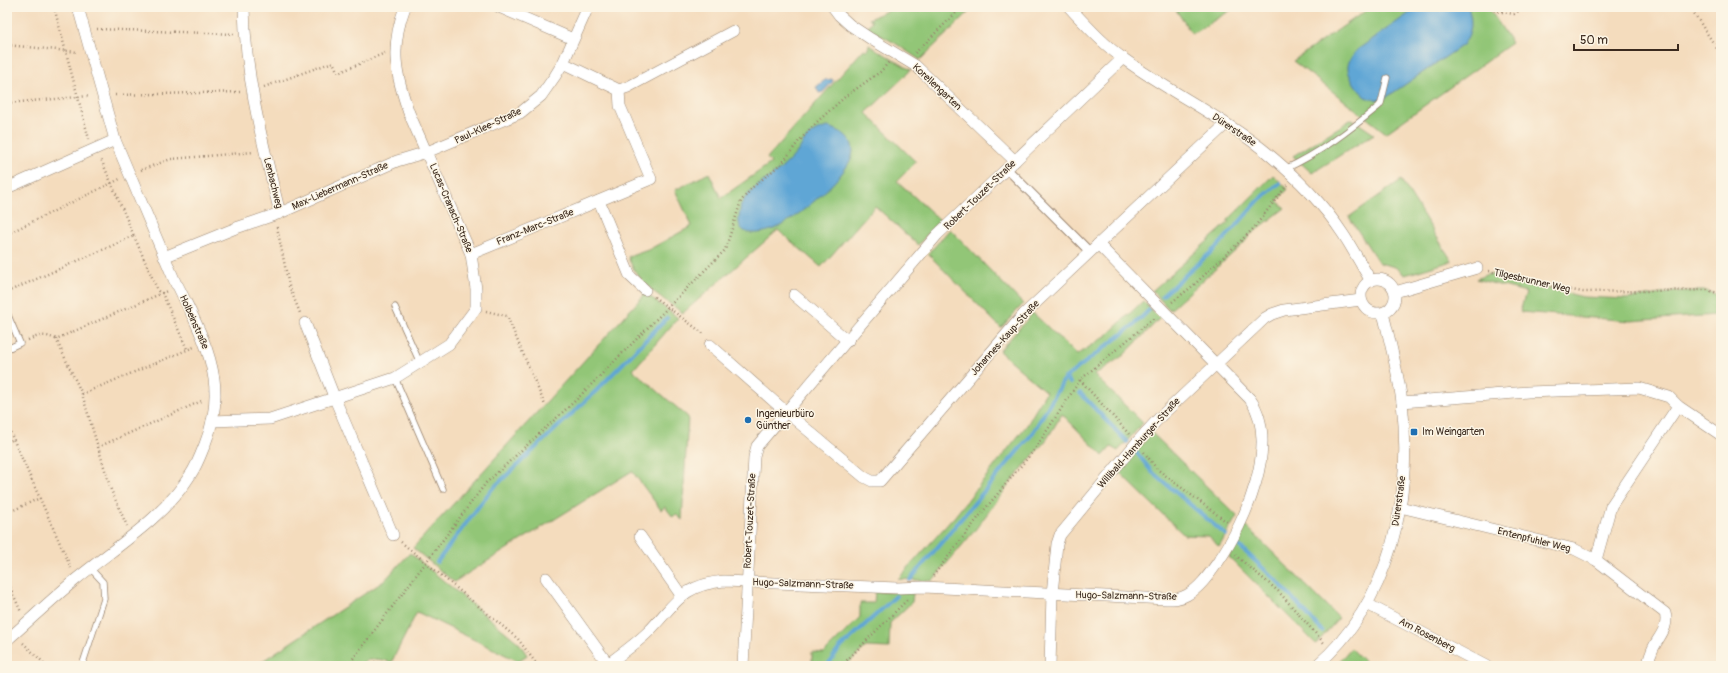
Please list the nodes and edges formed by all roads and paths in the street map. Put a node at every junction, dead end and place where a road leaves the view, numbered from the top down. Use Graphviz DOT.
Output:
graph roads {
  1 [pos="54,7"];
  2 [pos="78,7"];
  3 [pos="244,7"];
  4 [pos="405,7"];
  5 [pos="499,7"];
  6 [pos="588,7"];
  7 [pos="833,7"];
  8 [pos="962,7"];
  9 [pos="1069,7"];
  10 [pos="1492,7"];
  11 [pos="1525,7"];
  12 [pos="1690,7"];
  13 [pos="83,28"];
  14 [pos="733,31"];
  15 [pos="244,35"];
  16 [pos="574,39"];
  17 [pos="7,45"];
  18 [pos="65,51"];
  19 [pos="90,53"];
  20 [pos="897,54"];
  21 [pos="1721,55"];
  22 [pos="1123,58"];
  23 [pos="908,60"];
  24 [pos="563,63"];
  25 [pos="1387,78"];
  26 [pos="619,90"];
  27 [pos="101,95"];
  28 [pos="77,97"];
  29 [pos="7,103"];
  30 [pos="1226,124"];
  31 [pos="115,140"];
  32 [pos="97,148"];
  33 [pos="265,151"];
  34 [pos="427,152"];
  35 [pos="1011,165"];
  36 [pos="1285,169"];
  37 [pos="129,174"];
  38 [pos="1294,177"];
  39 [pos="111,182"];
  40 [pos="7,188"];
  41 [pos="599,201"];
  42 [pos="280,213"];
  43 [pos="7,234"];
  44 [pos="134,236"];
  45 [pos="1094,248"];
  46 [pos="471,254"];
  47 [pos="164,257"];
  48 [pos="1477,268"];
  49 [pos="1370,281"];
  50 [pos="178,286"];
  51 [pos="645,290"];
  52 [pos="7,292"];
  53 [pos="1395,292"];
  54 [pos="162,293"];
  55 [pos="1721,294"];
  56 [pos="794,295"];
  57 [pos="1362,300"];
  58 [pos="395,307"];
  59 [pos="668,307"];
  60 [pos="476,308"];
  61 [pos="1162,311"];
  62 [pos="7,313"];
  63 [pos="1383,313"];
  64 [pos="305,324"];
  65 [pos="56,339"];
  66 [pos="848,341"];
  67 [pos="206,342"];
  68 [pos="20,343"];
  69 [pos="710,345"];
  70 [pos="7,349"];
  71 [pos="187,349"];
  72 [pos="420,363"];
  73 [pos="1216,363"];
  74 [pos="395,378"];
  75 [pos="1080,380"];
  76 [pos="82,394"];
  77 [pos="215,395"];
  78 [pos="335,399"];
  79 [pos="1402,402"];
  80 [pos="545,405"];
  81 [pos="1678,406"];
  82 [pos="786,412"];
  83 [pos="212,421"];
  84 [pos="7,425"];
  85 [pos="1721,435"];
  86 [pos="14,439"];
  87 [pos="7,442"];
  88 [pos="1137,442"];
  89 [pos="98,447"];
  90 [pos="443,489"];
  91 [pos="40,498"];
  92 [pos="1400,507"];
  93 [pos="7,513"];
  94 [pos="1238,529"];
  95 [pos="393,535"];
  96 [pos="131,536"];
  97 [pos="640,536"];
  98 [pos="1228,547"];
  99 [pos="1596,560"];
  100 [pos="426,563"];
  101 [pos="91,569"];
  102 [pos="546,578"];
  103 [pos="76,579"];
  104 [pos="7,580"];
  105 [pos="747,582"];
  106 [pos="910,587"];
  107 [pos="924,587"];
  108 [pos="1052,594"];
  109 [pos="681,595"];
  110 [pos="1368,604"];
  111 [pos="26,623"];
  112 [pos="10,637"];
  113 [pos="1331,651"];
  114 [pos="606,665"];
  115 [pos="47,666"];
  116 [pos="82,666"];
  117 [pos="350,666"];
  118 [pos="363,666"];
  119 [pos="389,666"];
  120 [pos="538,666"];
  121 [pos="743,666"];
  122 [pos="841,666"];
  123 [pos="1050,666"];
  124 [pos="1316,666"];
  125 [pos="1486,666"];
  126 [pos="1648,666"];
  1 -- 18 [label="path"];
  2 -- 13 [label="street, Holbeinstraße"];
  3 -- 15 [label="street, Lenbachweg"];
  4 -- 34 [label="street, Lucas-Cranach-Straße"];
  5 -- 16 [label="street"];
  6 -- 16 [label="street, Paul-Klee-Straße"];
  7 -- 20 [label="street, Korellengarten"];
  8 -- 23 [label="path"];
  9 -- 22 [label="street, Dürerstraße"];
  10 -- 11 [label="path"];
  12 -- 21 [label="path"];
  13 -- 15 [label="path"];
  13 -- 19 [label="street, Holbeinstraße"];
  14 -- 26 [label="street"];
  15 -- 33 [label="street, Lenbachweg"];
  16 -- 24 [label="street, Paul-Klee-Straße"];
  17 -- 18 [label="path"];
  18 -- 19 [label="path"];
  18 -- 28 [label="path"];
  19 -- 27 [label="street, Holbeinstraße"];
  20 -- 23 [label="street, Korellengarten"];
  20 -- 59 [label="path"];
  22 -- 30 [label="street, Dürerstraße"];
  22 -- 35 [label="street, Robert-Touzet-Straße"];
  23 -- 35 [label="street, Korellengarten"];
  24 -- 26 [label="street"];
  24 -- 34 [label="street, Paul-Klee-Straße"];
  25 -- 36 [label="lane"];
  26 -- 41 [label="street, Franz-Marc-Straße"];
  27 -- 28 [label="path"];
  27 -- 31 [label="street, Holbeinstraße"];
  28 -- 29 [label="path"];
  28 -- 32 [label="path"];
  30 -- 36 [label="street, Dürerstraße"];
  30 -- 45 [label="street, Johannes-Kaup-Straße"];
  31 -- 32 [label="street"];
  31 -- 37 [label="street, Holbeinstraße"];
  32 -- 39 [label="path"];
  32 -- 40 [label="street"];
  33 -- 37 [label="path"];
  33 -- 42 [label="street, Lenbachweg"];
  34 -- 42 [label="street, Max-Liebermann-Straße"];
  34 -- 46 [label="street, Lucas-Cranach-Straße"];
  35 -- 45 [label="street"];
  35 -- 66 [label="street, Robert-Touzet-Straße"];
  36 -- 38 [label="street, Dürerstraße"];
  37 -- 39 [label="path"];
  37 -- 47 [label="street, Holbeinstraße"];
  38 -- 49 [label="street, Dürerstraße"];
  38 -- 61 [label="path"];
  39 -- 43 [label="path"];
  39 -- 44 [label="path"];
  41 -- 46 [label="street, Franz-Marc-Straße"];
  41 -- 51 [label="street"];
  42 -- 47 [label="street, Max-Liebermann-Straße"];
  42 -- 64 [label="path, Lenbachweg"];
  44 -- 52 [label="path"];
  44 -- 54 [label="path"];
  45 -- 61 [label="street, Hugo-Salzmann-Straße"];
  45 -- 82 [label="street, Johannes-Kaup-Straße"];
  46 -- 60 [label="street, Lucas-Cranach-Straße"];
  47 -- 50 [label="street, Holbeinstraße"];
  48 -- 53 [label="street"];
  48 -- 55 [label="path, Tilgesbrunner Weg"];
  49 -- 53 [label="street"];
  49 -- 57 [label="street"];
  50 -- 54 [label="path"];
  50 -- 67 [label="street, Holbeinstraße"];
  51 -- 59 [label="path"];
  53 -- 63 [label="street"];
  54 -- 65 [label="path"];
  54 -- 71 [label="path"];
  56 -- 66 [label="street"];
  57 -- 63 [label="street"];
  57 -- 73 [label="street, Willibald-Hamburger-Straße"];
  58 -- 72 [label="lane"];
  59 -- 69 [label="path"];
  59 -- 100 [label="path"];
  60 -- 72 [label="street"];
  60 -- 80 [label="path"];
  61 -- 73 [label="street, Hugo-Salzmann-Straße"];
  61 -- 75 [label="path"];
  62 -- 68 [label="lane"];
  63 -- 79 [label="street, Dürerstraße"];
  64 -- 78 [label="street"];
  65 -- 68 [label="path"];
  65 -- 76 [label="path"];
  66 -- 82 [label="street, Robert-Touzet-Straße"];
  67 -- 71 [label="path"];
  67 -- 77 [label="street, Holbeinstraße"];
  68 -- 70 [label="lane"];
  69 -- 82 [label="street"];
  71 -- 76 [label="path"];
  72 -- 74 [label="street"];
  73 -- 88 [label="street, Willibald-Hamburger-Straße"];
  73 -- 94 [label="street, Hugo-Salzmann-Straße"];
  74 -- 78 [label="street"];
  74 -- 90 [label="lane"];
  75 -- 88 [label="path"];
  75 -- 107 [label="path"];
  76 -- 89 [label="path"];
  77 -- 83 [label="street, Holbeinstraße"];
  77 -- 89 [label="path"];
  78 -- 83 [label="street"];
  78 -- 95 [label="street"];
  79 -- 81 [label="street"];
  79 -- 92 [label="street, Dürerstraße"];
  81 -- 85 [label="street"];
  81 -- 99 [label="street"];
  82 -- 105 [label="street, Robert-Touzet-Straße"];
  83 -- 96 [label="street, Holbeinstraße"];
  84 -- 86 [label="path"];
  86 -- 87 [label="path"];
  86 -- 91 [label="path"];
  88 -- 94 [label="path"];
  88 -- 108 [label="street, Willibald-Hamburger-Straße"];
  89 -- 96 [label="path"];
  91 -- 93 [label="path"];
  91 -- 103 [label="path"];
  92 -- 99 [label="street, Entenpfuhler Weg"];
  92 -- 110 [label="street, Dürerstraße"];
  94 -- 98 [label="street, Hugo-Salzmann-Straße"];
  95 -- 100 [label="path"];
  96 -- 101 [label="street, Holbeinstraße"];
  97 -- 109 [label="street"];
  98 -- 108 [label="street, Hugo-Salzmann-Straße"];
  98 -- 113 [label="path"];
  99 -- 126 [label="street, Entenpfuhler Weg"];
  100 -- 117 [label="path"];
  100 -- 120 [label="path"];
  101 -- 103 [label="street, Holbeinstraße"];
  101 -- 116 [label="lane"];
  102 -- 114 [label="street"];
  103 -- 111 [label="street, Holbeinstraße"];
  104 -- 111 [label="path"];
  105 -- 106 [label="street, Hugo-Salzmann-Straße"];
  105 -- 109 [label="street, Hugo-Salzmann-Straße"];
  105 -- 121 [label="street, Robert-Touzet-Straße"];
  106 -- 107 [label="street, Hugo-Salzmann-Straße"];
  106 -- 122 [label="path"];
  107 -- 108 [label="street, Hugo-Salzmann-Straße"];
  108 -- 123 [label="street, Willibald-Hamburger-Straße"];
  109 -- 114 [label="street"];
  110 -- 113 [label="street, Dürerstraße"];
  110 -- 125 [label="street, Am Rosenberg"];
  111 -- 112 [label="street, Holbeinstraße"];
  112 -- 115 [label="path"];
  113 -- 124 [label="street, Dürerstraße"];
  118 -- 119 [label="path"];
}
